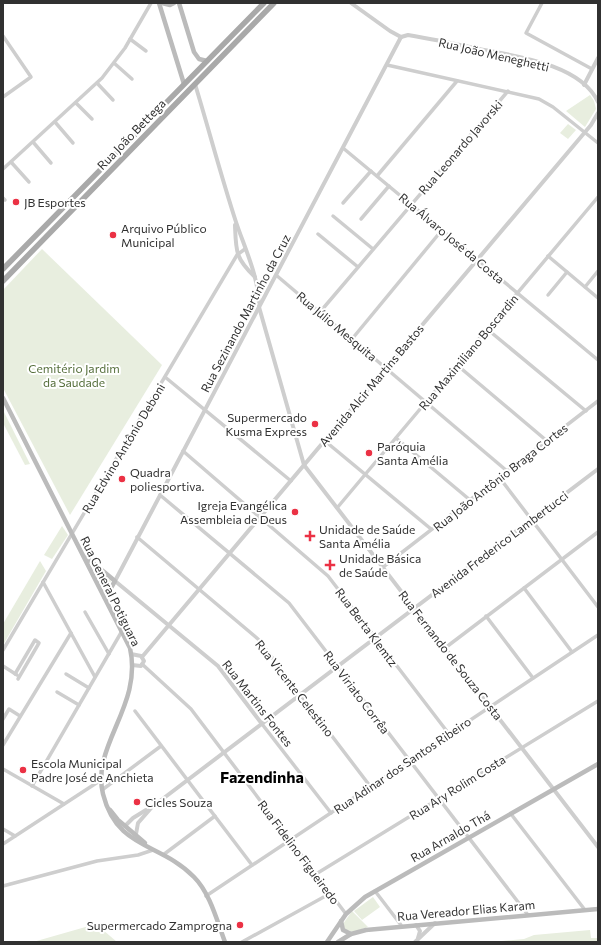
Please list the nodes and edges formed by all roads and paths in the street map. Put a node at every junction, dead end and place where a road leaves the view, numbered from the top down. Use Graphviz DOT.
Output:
graph roads {
  1 [pos="151,3"];
  2 [pos="161,3"];
  3 [pos="174,3"];
  4 [pos="179,3"];
  5 [pos="264,3"];
  6 [pos="274,3"];
  7 [pos="351,3"];
  8 [pos="542,3"];
  9 [pos="236,31"];
  10 [pos="3,36"];
  11 [pos="241,37"];
  12 [pos="402,37"];
  13 [pos="130,39"];
  14 [pos="146,51"];
  15 [pos="598,58"];
  16 [pos="207,61"];
  17 [pos="114,63"];
  18 [pos="387,65"];
  19 [pos="592,69"];
  20 [pos="132,79"];
  21 [pos="457,81"];
  22 [pos="97,83"];
  23 [pos="184,84"];
  24 [pos="195,84"];
  25 [pos="584,85"];
  26 [pos="508,91"];
  27 [pos="173,95"];
  28 [pos="3,97"];
  29 [pos="113,100"];
  30 [pos="179,101"];
  31 [pos="598,102"];
  32 [pos="76,103"];
  33 [pos="598,113"];
  34 [pos="92,119"];
  35 [pos="55,122"];
  36 [pos="585,132"];
  37 [pos="33,142"];
  38 [pos="73,143"];
  39 [pos="598,143"];
  40 [pos="343,148"];
  41 [pos="11,162"];
  42 [pos="51,163"];
  43 [pos="3,169"];
  44 [pos="371,171"];
  45 [pos="377,176"];
  46 [pos="29,182"];
  47 [pos="389,186"];
  48 [pos="75,196"];
  49 [pos="598,197"];
  50 [pos="81,201"];
  51 [pos="68,202"];
  52 [pos="343,203"];
  53 [pos="411,204"];
  54 [pos="74,208"];
  55 [pos="333,216"];
  56 [pos="361,219"];
  57 [pos="236,220"];
  58 [pos="442,230"];
  59 [pos="318,234"];
  60 [pos="245,249"];
  61 [pos="373,249"];
  62 [pos="237,255"];
  63 [pos="548,256"];
  64 [pos="477,259"];
  65 [pos="358,267"];
  66 [pos="3,269"];
  67 [pos="598,271"];
  68 [pos="567,272"];
  69 [pos="276,275"];
  70 [pos="255,278"];
  71 [pos="3,281"];
  72 [pos="585,287"];
  73 [pos="518,293"];
  74 [pos="548,295"];
  75 [pos="598,298"];
  76 [pos="259,307"];
  77 [pos="320,312"];
  78 [pos="487,329"];
  79 [pos="352,340"];
  80 [pos="598,360"];
  81 [pos="457,365"];
  82 [pos="386,368"];
  83 [pos="165,377"];
  84 [pos="3,398"];
  85 [pos="426,402"];
  86 [pos="598,402"];
  87 [pos="205,410"];
  88 [pos="586,411"];
  89 [pos="396,438"];
  90 [pos="325,441"];
  91 [pos="547,441"];
  92 [pos="183,451"];
  93 [pos="304,465"];
  94 [pos="598,469"];
  95 [pos="507,471"];
  96 [pos="365,474"];
  97 [pos="499,477"];
  98 [pos="291,481"];
  99 [pos="160,494"];
  100 [pos="470,500"];
  101 [pos="337,508"];
  102 [pos="260,518"];
  103 [pos="532,520"];
  104 [pos="431,529"];
  105 [pos="598,532"];
  106 [pos="72,533"];
  107 [pos="137,537"];
  108 [pos="230,553"];
  109 [pos="84,555"];
  110 [pos="562,559"];
  111 [pos="383,567"];
  112 [pos="114,581"];
  113 [pos="43,582"];
  114 [pos="524,588"];
  115 [pos="199,590"];
  116 [pos="105,598"];
  117 [pos="598,607"];
  118 [pos="414,608"];
  119 [pos="85,612"];
  120 [pos="486,616"];
  121 [pos="169,626"];
  122 [pos="122,631"];
  123 [pos="71,633"];
  124 [pos="598,634"];
  125 [pos="375,638"];
  126 [pos="445,648"];
  127 [pos="3,650"];
  128 [pos="572,652"];
  129 [pos="109,654"];
  130 [pos="131,654"];
  131 [pos="142,657"];
  132 [pos="142,664"];
  133 [pos="132,665"];
  134 [pos="3,666"];
  135 [pos="338,666"];
  136 [pos="15,674"];
  137 [pos="66,674"];
  138 [pos="95,677"];
  139 [pos="533,678"];
  140 [pos="89,688"];
  141 [pos="57,692"];
  142 [pos="300,695"];
  143 [pos="598,701"];
  144 [pos="79,705"];
  145 [pos="490,706"];
  146 [pos="135,711"];
  147 [pos="20,716"];
  148 [pos="3,719"];
  149 [pos="262,724"];
  150 [pos="449,734"];
  151 [pos="3,745"];
  152 [pos="161,746"];
  153 [pos="522,748"];
  154 [pos="224,752"];
  155 [pos="410,760"];
  156 [pos="598,764"];
  157 [pos="3,769"];
  158 [pos="101,780"];
  159 [pos="187,780"];
  160 [pos="32,786"];
  161 [pos="370,786"];
  162 [pos="554,789"];
  163 [pos="102,790"];
  164 [pos="439,798"];
  165 [pos="64,804"];
  166 [pos="106,804"];
  167 [pos="152,807"];
  168 [pos="331,813"];
  169 [pos="511,814"];
  170 [pos="215,816"];
  171 [pos="125,826"];
  172 [pos="3,829"];
  173 [pos="136,834"];
  174 [pos="15,836"];
  175 [pos="130,837"];
  176 [pos="469,837"];
  177 [pos="290,840"];
  178 [pos="3,844"];
  179 [pos="598,847"];
  180 [pos="152,849"];
  181 [pos="163,856"];
  182 [pos="252,865"];
  183 [pos="316,874"];
  184 [pos="3,886"];
  185 [pos="375,891"];
  186 [pos="331,893"];
  187 [pos="206,896"];
  188 [pos="598,909"];
  189 [pos="585,910"];
  190 [pos="346,914"];
  191 [pos="528,914"];
  192 [pos="341,920"];
  193 [pos="435,922"];
  194 [pos="415,924"];
  195 [pos="401,925"];
  196 [pos="351,934"];
  197 [pos="416,941"];
  198 [pos="225,942"];
  199 [pos="242,942"];
  200 [pos="327,942"];
  201 [pos="338,942"];
  1 -- 13 [label="street"];
  2 -- 3 [label="main road"];
  2 -- 23 [label="main road"];
  4 -- 16 [label="main road"];
  5 -- 9 [label="main road, Rua João Bettega"];
  6 -- 11 [label="main road, Rua João Bettega"];
  7 -- 12 [label="street"];
  8 -- 19 [label="street"];
  9 -- 11 [label="main road"];
  9 -- 16 [label="main road, Rua João Bettega"];
  10 -- 28 [label="street"];
  11 -- 24 [label="main road, Rua João Bettega"];
  12 -- 18 [label="street, Rua Sezinando Martinho da Cruz"];
  12 -- 25 [label="street, Rua João Meneghetti"];
  13 -- 14 [label="street"];
  13 -- 17 [label="street"];
  15 -- 19 [label="street"];
  16 -- 23 [label="main road, Rua João Bettega"];
  17 -- 20 [label="street"];
  17 -- 22 [label="street"];
  18 -- 21 [label="street"];
  18 -- 40 [label="street, Rua Sezinando Martinho da Cruz"];
  19 -- 25 [label="street"];
  21 -- 26 [label="street"];
  21 -- 45 [label="street"];
  22 -- 29 [label="street"];
  22 -- 32 [label="street"];
  23 -- 27 [label="main road, Rua João Bettega"];
  24 -- 30 [label="main road, Rua João Bettega"];
  24 -- 57 [label="street, Rua Fernando de Souza Costa"];
  25 -- 31 [label="street, Rua João Meneghetti"];
  26 -- 36 [label="street"];
  26 -- 53 [label="street, Rua Leonardo Javorski"];
  27 -- 30 [label="main road"];
  27 -- 48 [label="main road, Rua João Bettega"];
  30 -- 50 [label="main road, Rua João Bettega"];
  32 -- 34 [label="street"];
  32 -- 35 [label="street"];
  33 -- 36 [label="street, Avenida Alcir Martins Bastos"];
  35 -- 37 [label="street"];
  35 -- 38 [label="street"];
  36 -- 39 [label="street"];
  36 -- 64 [label="street, Avenida Alcir Martins Bastos"];
  37 -- 41 [label="street"];
  37 -- 42 [label="street"];
  40 -- 44 [label="street, Rua Álvaro José da Costa"];
  40 -- 69 [label="street, Rua Sezinando Martinho da Cruz"];
  41 -- 43 [label="street"];
  41 -- 46 [label="street"];
  44 -- 45 [label="street, Rua Álvaro José da Costa"];
  44 -- 52 [label="street"];
  45 -- 47 [label="street, Rua Álvaro José da Costa"];
  47 -- 53 [label="street, Rua Álvaro José da Costa"];
  47 -- 56 [label="street"];
  48 -- 50 [label="main road"];
  48 -- 51 [label="main road, Rua João Bettega"];
  49 -- 63 [label="street, Rua Maximiliano Boscardin"];
  50 -- 54 [label="main road, Rua João Bettega"];
  51 -- 54 [label="main road"];
  51 -- 66 [label="main road, Rua João Bettega"];
  53 -- 58 [label="street, Rua Álvaro José da Costa"];
  53 -- 61 [label="street, Rua Leonardo Javorski"];
  54 -- 71 [label="main road, Rua João Bettega"];
  55 -- 61 [label="street"];
  57 -- 60 [label="street, Rua Fernando de Souza Costa"];
  57 -- 62 [label="street, Rua Fernando de Souza Costa"];
  58 -- 64 [label="street, Rua Álvaro José da Costa"];
  58 -- 79 [label="street"];
  59 -- 65 [label="street"];
  60 -- 62 [label="street, Rua Edvino Antônio Deboni"];
  60 -- 70 [label="street, Rua Fernando de Souza Costa"];
  61 -- 65 [label="street, Rua Leonardo Javorski"];
  62 -- 70 [label="street"];
  62 -- 83 [label="street, Rua Edvino Antônio Deboni"];
  63 -- 68 [label="street"];
  63 -- 73 [label="street, Rua Maximiliano Boscardin"];
  64 -- 73 [label="street, Rua Álvaro José da Costa"];
  64 -- 82 [label="street, Avenida Alcir Martins Bastos"];
  65 -- 77 [label="street, Rua Leonardo Javorski"];
  67 -- 72 [label="street"];
  68 -- 72 [label="street"];
  68 -- 74 [label="street"];
  69 -- 76 [label="street, Rua Sezinando Martinho da Cruz"];
  69 -- 77 [label="street, Rua Júlio Mesquita"];
  70 -- 76 [label="street, Rua Fernando de Souza Costa"];
  72 -- 75 [label="street"];
  73 -- 78 [label="street, Rua Maximiliano Boscardin"];
  73 -- 80 [label="street, Rua Álvaro José da Costa"];
  76 -- 87 [label="street, Rua Sezinando Martinho da Cruz"];
  76 -- 93 [label="street, Rua Fernando de Souza Costa"];
  77 -- 79 [label="street, Rua Júlio Mesquita"];
  78 -- 81 [label="street, Rua Maximiliano Boscardin"];
  78 -- 88 [label="street"];
  79 -- 82 [label="street, Rua Júlio Mesquita"];
  81 -- 85 [label="street, Rua Maximiliano Boscardin"];
  81 -- 91 [label="street"];
  82 -- 85 [label="street, Rua Júlio Mesquita"];
  82 -- 90 [label="street, Avenida Alcir Martins Bastos"];
  83 -- 87 [label="street"];
  83 -- 106 [label="street, Rua Edvino Antônio Deboni"];
  84 -- 106 [label="main road, Rua General Potiguara"];
  85 -- 89 [label="street, Rua Maximiliano Boscardin"];
  85 -- 95 [label="street, Rua Júlio Mesquita"];
  86 -- 88 [label="street, Rua João Antônio Braga Cortes"];
  87 -- 92 [label="street, Rua Sezinando Martinho da Cruz"];
  87 -- 98 [label="street"];
  88 -- 91 [label="street, Rua João Antônio Braga Cortes"];
  89 -- 96 [label="street, Rua Maximiliano Boscardin"];
  89 -- 100 [label="street"];
  90 -- 93 [label="street, Avenida Alcir Martins Bastos"];
  90 -- 96 [label="street"];
  91 -- 95 [label="street, Rua João Antônio Braga Cortes"];
  92 -- 99 [label="street, Rua Sezinando Martinho da Cruz"];
  92 -- 102 [label="street, Rua Berta Klemtz"];
  93 -- 98 [label="street, Avenida Alcir Martins Bastos"];
  93 -- 101 [label="street, Rua Fernando de Souza Costa"];
  94 -- 103 [label="street, Avenida Frederico Lambertucci"];
  95 -- 97 [label="street, Rua João Antônio Braga Cortes"];
  96 -- 101 [label="street, Rua Maximiliano Boscardin"];
  96 -- 104 [label="street"];
  97 -- 100 [label="street, Rua João Antônio Braga Cortes"];
  97 -- 103 [label="street"];
  98 -- 102 [label="street, Avenida Alcir Martins Bastos"];
  99 -- 107 [label="street, Rua Sezinando Martinho da Cruz"];
  99 -- 108 [label="street, Rua Viriato Corrêa"];
  100 -- 104 [label="street, Rua João Antônio Braga Cortes"];
  101 -- 111 [label="street, Rua Fernando de Souza Costa"];
  102 -- 108 [label="street, Avenida Alcir Martins Bastos"];
  102 -- 125 [label="street, Rua Berta Klemtz"];
  103 -- 110 [label="street"];
  103 -- 118 [label="street, Avenida Frederico Lambertucci"];
  104 -- 111 [label="street, Rua João Antônio Braga Cortes"];
  105 -- 110 [label="street"];
  106 -- 109 [label="main road, Rua General Potiguara"];
  106 -- 113 [label="street, Rua Edvino Antônio Deboni"];
  107 -- 112 [label="street, Rua Sezinando Martinho da Cruz"];
  107 -- 115 [label="street, Rua Vicente Celestino"];
  108 -- 115 [label="street, Avenida Alcir Martins Bastos"];
  108 -- 135 [label="street, Rua Viriato Corrêa"];
  109 -- 112 [label="main road, Rua Martins Fontes"];
  109 -- 116 [label="main road, Rua General Potiguara"];
  110 -- 114 [label="street"];
  110 -- 117 [label="street"];
  111 -- 118 [label="street, Rua Fernando de Souza Costa"];
  112 -- 116 [label="main road, Rua Sezinando Martinho da Cruz"];
  112 -- 121 [label="street, Rua Martins Fontes"];
  113 -- 123 [label="street"];
  113 -- 127 [label="street, Rua Edvino Antônio Deboni"];
  114 -- 120 [label="street"];
  114 -- 128 [label="street"];
  115 -- 121 [label="street, Avenida Alcir Martins Bastos"];
  115 -- 142 [label="street, Rua Vicente Celestino"];
  116 -- 122 [label="main road, Rua General Potiguara"];
  118 -- 125 [label="street, Avenida Frederico Lambertucci"];
  118 -- 126 [label="street, Rua Fernando de Souza Costa"];
  119 -- 129 [label="street"];
  120 -- 126 [label="street"];
  120 -- 139 [label="street"];
  121 -- 131 [label="street, Avenida Alcir Martins Bastos"];
  121 -- 149 [label="street, Rua Martins Fontes"];
  122 -- 129 [label="street"];
  122 -- 130 [label="main road, Rua General Potiguara"];
  123 -- 138 [label="street"];
  123 -- 147 [label="street"];
  124 -- 128 [label="street, Rua Adinar dos Santos Ribeiro"];
  125 -- 135 [label="street, Avenida Frederico Lambertucci"];
  125 -- 150 [label="street, Rua Berta Klemtz"];
  126 -- 145 [label="street, Rua Fernando de Souza Costa"];
  128 -- 139 [label="street, Rua Adinar dos Santos Ribeiro"];
  129 -- 138 [label="street"];
  130 -- 131 [label="street"];
  130 -- 133 [label="main road, Rua General Potiguara"];
  131 -- 132 [label="street"];
  132 -- 133 [label="street"];
  132 -- 154 [label="street, Rua Fidelino Figueiredo"];
  133 -- 158 [label="main road, Rua General Potiguara"];
  134 -- 136 [label="street"];
  135 -- 142 [label="street, Avenida Frederico Lambertucci"];
  135 -- 155 [label="street, Rua Viriato Corrêa"];
  136 -- 136 [label="street"];
  137 -- 140 [label="street"];
  138 -- 140 [label="street"];
  139 -- 145 [label="street, Rua Adinar dos Santos Ribeiro"];
  140 -- 144 [label="street"];
  141 -- 144 [label="street"];
  142 -- 149 [label="street, Avenida Frederico Lambertucci"];
  142 -- 161 [label="street, Rua Vicente Celestino"];
  143 -- 153 [label="street, Rua Ary Rolim Costa"];
  144 -- 160 [label="street"];
  145 -- 150 [label="street, Rua Adinar dos Santos Ribeiro"];
  145 -- 153 [label="street, Rua Fernando de Souza Costa"];
  146 -- 152 [label="street"];
  147 -- 148 [label="street"];
  147 -- 151 [label="street"];
  149 -- 154 [label="street, Avenida Frederico Lambertucci"];
  149 -- 168 [label="street, Rua Martins Fontes"];
  150 -- 155 [label="street, Rua Adinar dos Santos Ribeiro"];
  152 -- 159 [label="street"];
  152 -- 163 [label="street"];
  153 -- 162 [label="street, Rua Fernando de Souza Costa"];
  153 -- 164 [label="street, Rua Ary Rolim Costa"];
  154 -- 159 [label="street, Avenida Frederico Lambertucci"];
  154 -- 177 [label="street, Rua Fidelino Figueiredo"];
  155 -- 161 [label="street, Rua Adinar dos Santos Ribeiro"];
  155 -- 164 [label="street, Rua Viriato Corrêa"];
  156 -- 162 [label="main road, Rua Arnaldo Thá"];
  157 -- 160 [label="street"];
  158 -- 163 [label="main road, Rua General Potiguara"];
  158 -- 165 [label="street"];
  159 -- 167 [label="street, Avenida Frederico Lambertucci"];
  159 -- 170 [label="street"];
  160 -- 165 [label="street"];
  161 -- 168 [label="street, Rua Adinar dos Santos Ribeiro"];
  162 -- 169 [label="main road, Rua Arnaldo Thá"];
  162 -- 179 [label="street, Rua Fernando de Souza Costa"];
  163 -- 166 [label="main road, Rua General Potiguara"];
  164 -- 176 [label="street, Rua Viriato Corrêa"];
  164 -- 183 [label="street, Rua Ary Rolim Costa"];
  165 -- 174 [label="street"];
  166 -- 171 [label="main road, Rua General Potiguara"];
  166 -- 175 [label="main road, Rua General Potiguara"];
  167 -- 171 [label="street, Avenida Frederico Lambertucci"];
  167 -- 173 [label="street, Avenida Frederico Lambertucci"];
  168 -- 177 [label="street, Rua Adinar dos Santos Ribeiro"];
  169 -- 176 [label="main road, Rua Arnaldo Thá"];
  169 -- 189 [label="street"];
  170 -- 181 [label="street"];
  170 -- 182 [label="street"];
  171 -- 173 [label="main road, Rua General Potiguara"];
  171 -- 175 [label="main road"];
  172 -- 174 [label="street"];
  173 -- 180 [label="main road, Rua General Potiguara"];
  174 -- 178 [label="street"];
  175 -- 180 [label="main road, Rua General Potiguara"];
  176 -- 185 [label="main road, Rua Arnaldo Thá"];
  176 -- 191 [label="street, Rua Viriato Corrêa"];
  177 -- 182 [label="street, Rua Adinar dos Santos Ribeiro"];
  177 -- 183 [label="street, Rua Fidelino Figueiredo"];
  180 -- 181 [label="main road, Rua General Potiguara"];
  180 -- 184 [label="street"];
  181 -- 187 [label="main road, Rua General Potiguara"];
  182 -- 187 [label="street, Rua Adinar dos Santos Ribeiro"];
  183 -- 186 [label="street, Rua Fidelino Figueiredo"];
  185 -- 190 [label="main road, Rua Arnaldo Thá"];
  185 -- 195 [label="street"];
  186 -- 190 [label="street, Rua Fidelino Figueiredo"];
  186 -- 199 [label="street"];
  187 -- 198 [label="main road, Rua General Potiguara"];
  188 -- 189 [label="main road, Rua Vereador Elias Karam"];
  189 -- 191 [label="main road, Rua Vereador Elias Karam"];
  190 -- 192 [label="main road, Rua Arnaldo Thá"];
  191 -- 193 [label="main road, Rua Vereador Elias Karam"];
  192 -- 196 [label="main road"];
  192 -- 200 [label="main road, Rua Arnaldo Thá"];
  193 -- 194 [label="main road, Rua Vereador Elias Karam"];
  193 -- 197 [label="street"];
  194 -- 195 [label="main road, Rua Vereador Elias Karam"];
  194 -- 197 [label="street"];
  195 -- 196 [label="main road, Rua Vereador Elias Karam"];
  196 -- 201 [label="main road, Rua Vereador Elias Karam"];
}
